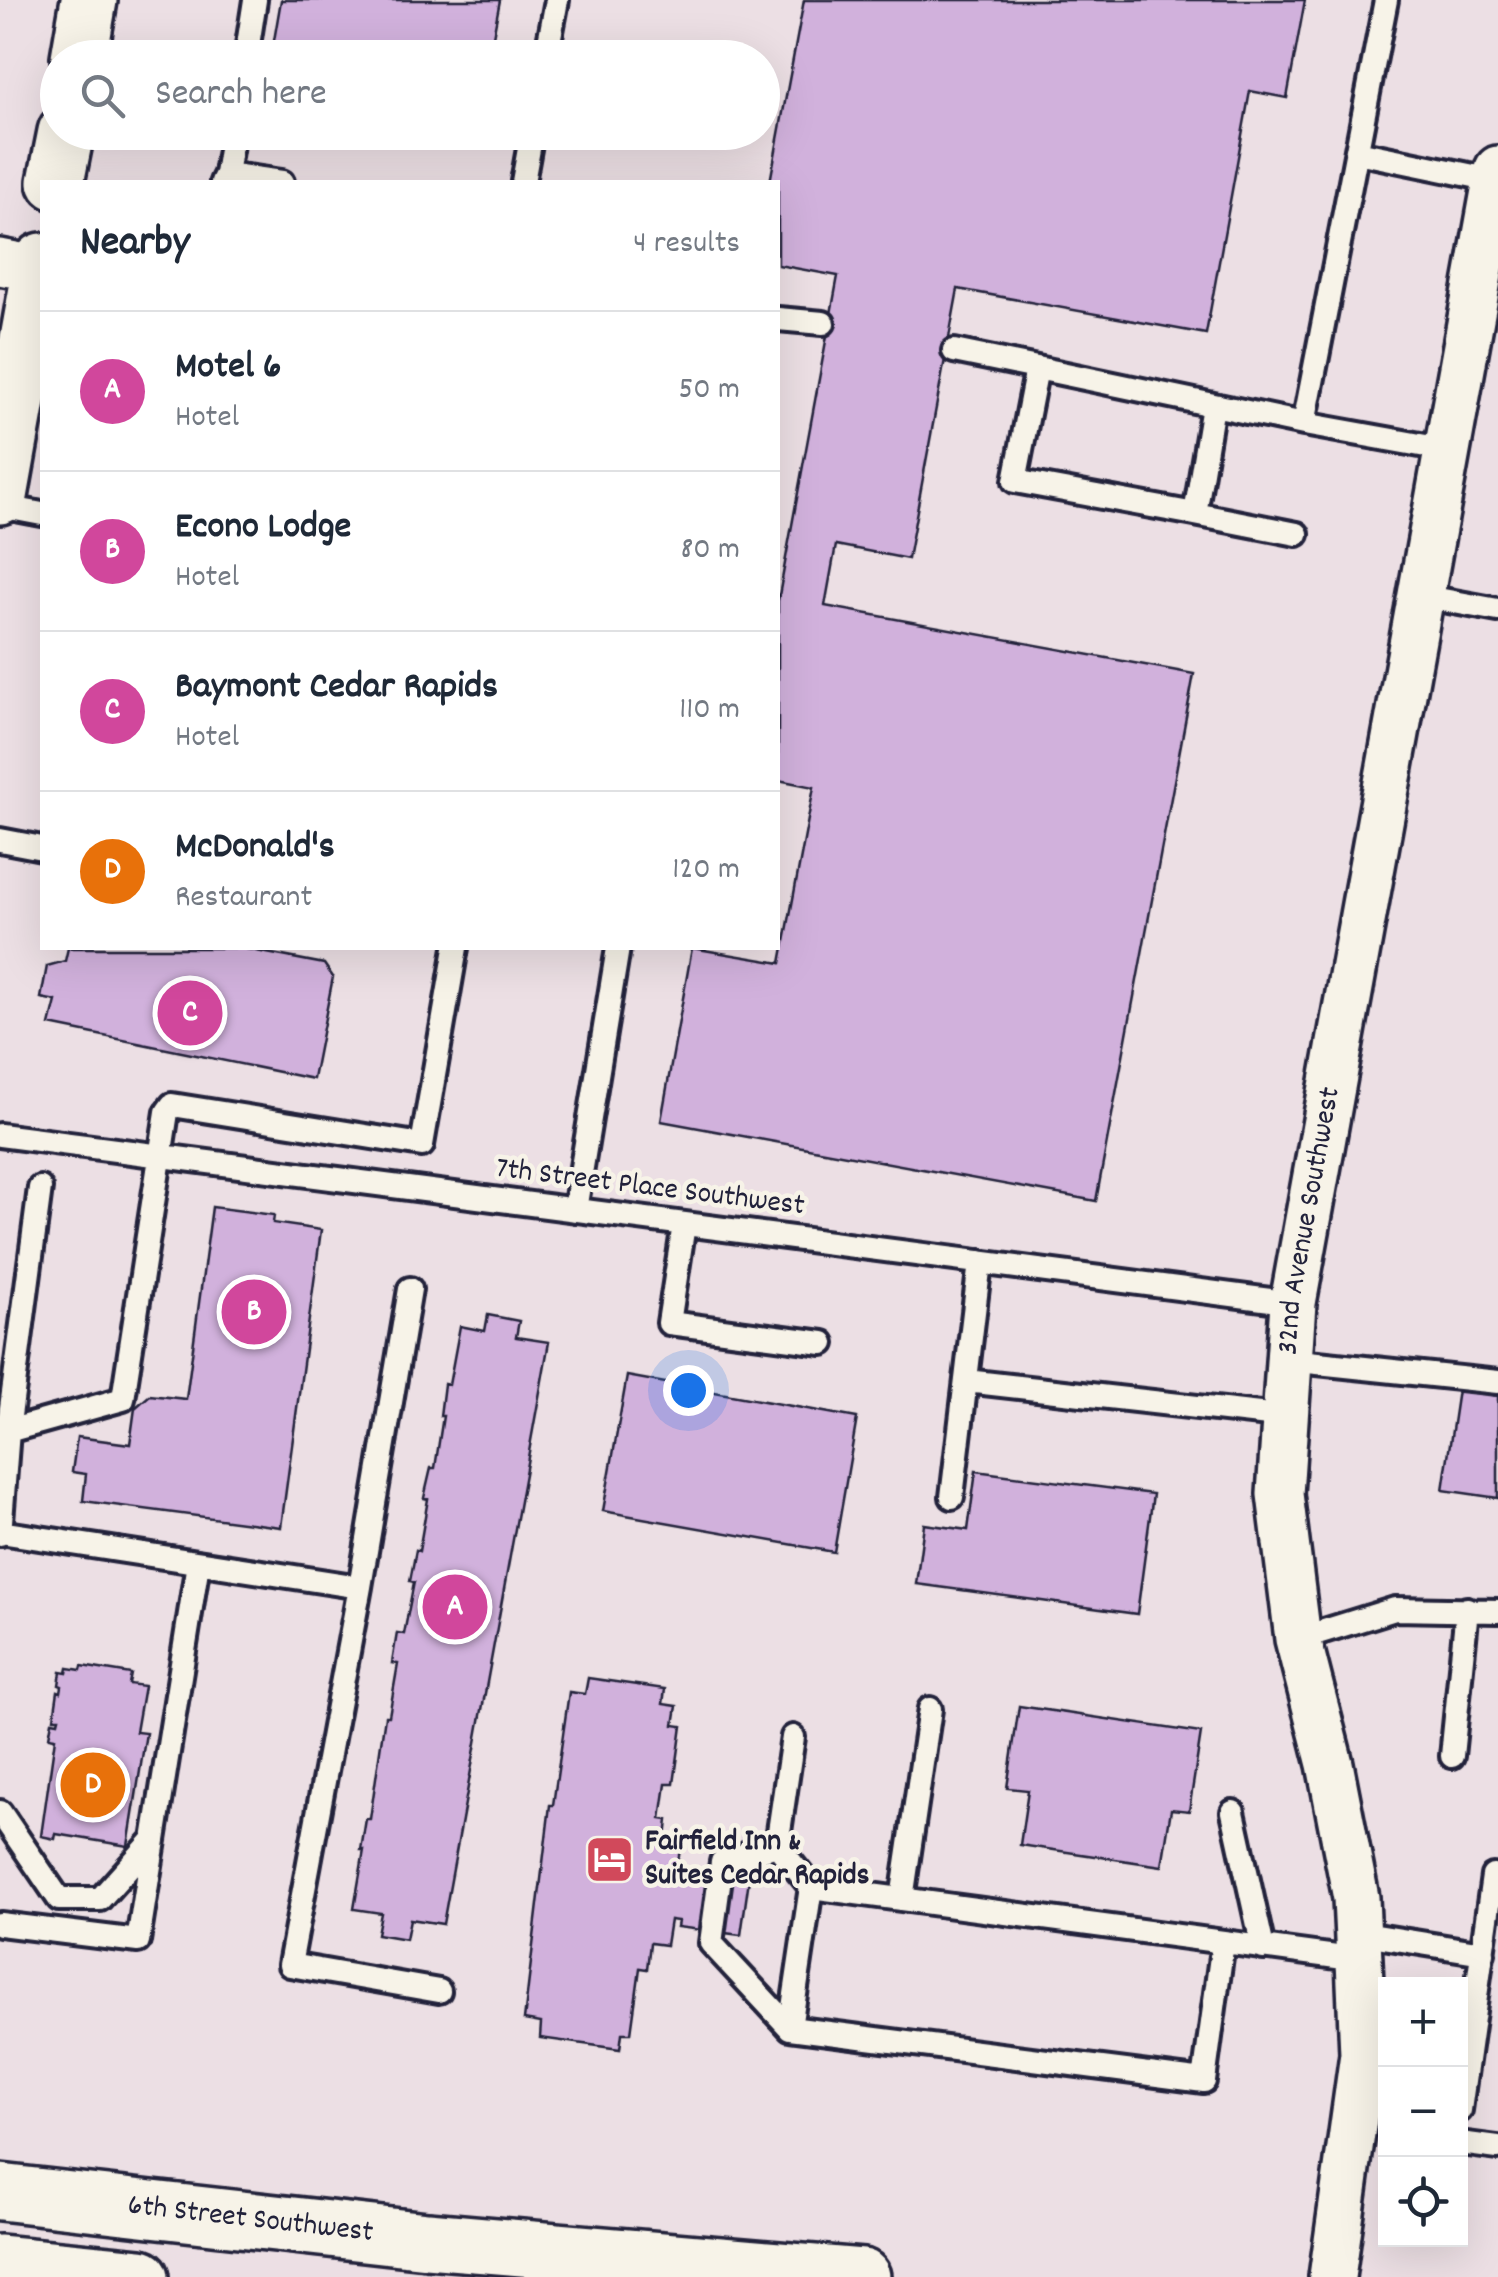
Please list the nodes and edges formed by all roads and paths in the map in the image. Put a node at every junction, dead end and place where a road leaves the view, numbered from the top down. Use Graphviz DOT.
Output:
graph roads {
  1 [pos="89,0"];
  2 [pos="255,0"];
  3 [pos="557,0"];
  4 [pos="1386,0"];
  5 [pos="82,40"];
  6 [pos="249,40"];
  7 [pos="549,40"];
  8 [pos="62,150"];
  9 [pos="229,150"];
  10 [pos="528,150"];
  11 [pos="1357,152"];
  12 [pos="1497,176"];
  13 [pos="224,178"];
  14 [pos="56,180"];
  15 [pos="253,180"];
  16 [pos="522,180"];
  17 [pos="28,264"];
  18 [pos="780,319"];
  19 [pos="823,323"];
  20 [pos="954,351"];
  21 [pos="1038,368"];
  22 [pos="1213,406"];
  23 [pos="1304,424"];
  24 [pos="1448,450"];
  25 [pos="0,496"];
  26 [pos="0,506"];
  27 [pos="40,514"];
  28 [pos="1194,514"];
  29 [pos="1297,534"];
  30 [pos="1421,596"];
  31 [pos="1498,610"];
  32 [pos="0,840"];
  33 [pos="40,848"];
  34 [pos="456,950"];
  35 [pos="618,950"];
  36 [pos="0,1136"];
  37 [pos="162,1156"];
  38 [pos="40,1188"];
  39 [pos="575,1210"];
  40 [pos="684,1224"];
  41 [pos="980,1262"];
  42 [pos="410,1290"];
  43 [pos="1293,1302"];
  44 [pos="823,1343"];
  45 [pos="1289,1360"];
  46 [pos="966,1381"];
  47 [pos="1498,1382"];
  48 [pos="1286,1417"];
  49 [pos="8,1431"];
  50 [pos="952,1497"];
  51 [pos="0,1533"];
  52 [pos="198,1563"];
  53 [pos="360,1587"];
  54 [pos="1467,1608"];
  55 [pos="1498,1611"];
  56 [pos="1298,1639"];
  57 [pos="930,1710"];
  58 [pos="793,1737"];
  59 [pos="1452,1756"];
  60 [pos="0,1812"];
  61 [pos="1234,1812"];
  62 [pos="154,1838"];
  63 [pos="777,1845"];
  64 [pos="1498,1876"];
  65 [pos="811,1887"];
  66 [pos="902,1899"];
  67 [pos="0,1924"];
  68 [pos="1223,1942"];
  69 [pos="1359,1947"];
  70 [pos="1262,1948"];
  71 [pos="1483,1952"];
  72 [pos="439,1991"];
  73 [pos="790,2028"];
  74 [pos="1466,2067"];
  75 [pos="1468,2144"];
  76 [pos="1498,2148"];
  77 [pos="0,2192"];
  78 [pos="0,2263"];
  79 [pos="55,2273"];
  80 [pos="141,2277"];
  81 [pos="862,2277"];
  82 [pos="1332,2277"];
  1 -- 5 [label="main road"];
  2 -- 6 [label="lane"];
  3 -- 7 [label="lane"];
  4 -- 11 [label="lane"];
  8 -- 14 [label="main road"];
  9 -- 13 [label="lane"];
  10 -- 16 [label="lane"];
  11 -- 12 [label="lane"];
  11 -- 23 [label="lane"];
  12 -- 24 [label="street, 32nd Avenue Southwest"];
  13 -- 15 [label="lane"];
  17 -- 25 [label="main road"];
  18 -- 19 [label="lane"];
  20 -- 21 [label="lane"];
  21 -- 22 [label="lane"];
  21 -- 28 [label="lane"];
  22 -- 23 [label="lane"];
  22 -- 28 [label="lane"];
  23 -- 24 [label="lane"];
  24 -- 30 [label="street, 32nd Avenue Southwest"];
  26 -- 27 [label="lane"];
  28 -- 29 [label="lane"];
  30 -- 31 [label="lane"];
  30 -- 43 [label="street, 32nd Avenue Southwest"];
  32 -- 33 [label="lane"];
  34 -- 37 [label="lane"];
  35 -- 39 [label="lane"];
  36 -- 37 [label="lane, 7th Street Place Southwest"];
  37 -- 39 [label="lane, 7th Street Place Southwest"];
  37 -- 49 [label="lane"];
  38 -- 49 [label="lane"];
  39 -- 40 [label="lane, 7th Street Place Southwest"];
  40 -- 41 [label="lane, 7th Street Place Southwest"];
  40 -- 44 [label="lane"];
  41 -- 43 [label="lane, 7th Street Place Southwest"];
  41 -- 46 [label="lane"];
  42 -- 53 [label="lane"];
  43 -- 45 [label="street, 32nd Avenue Southwest"];
  45 -- 47 [label="lane"];
  45 -- 48 [label="street, 32nd Avenue Southwest"];
  46 -- 48 [label="lane"];
  46 -- 50 [label="lane"];
  48 -- 56 [label="street, 32nd Avenue Southwest"];
  49 -- 51 [label="lane"];
  51 -- 52 [label="lane"];
  52 -- 53 [label="lane"];
  52 -- 62 [label="lane"];
  53 -- 72 [label="lane"];
  54 -- 55 [label="lane"];
  54 -- 56 [label="lane"];
  54 -- 59 [label="lane"];
  56 -- 69 [label="street, 32nd Avenue Southwest"];
  57 -- 66 [label="lane"];
  58 -- 63 [label="lane"];
  60 -- 62 [label="lane"];
  61 -- 70 [label="lane"];
  62 -- 67 [label="lane"];
  63 -- 65 [label="lane"];
  63 -- 73 [label="lane"];
  64 -- 71 [label="lane"];
  65 -- 66 [label="lane"];
  65 -- 73 [label="lane"];
  66 -- 68 [label="lane"];
  68 -- 70 [label="lane"];
  68 -- 73 [label="lane"];
  69 -- 70 [label="lane"];
  69 -- 71 [label="lane"];
  69 -- 82 [label="street, 32nd Avenue Southwest"];
  71 -- 74 [label="lane"];
  75 -- 76 [label="lane"];
  77 -- 81 [label="main road, 6th Street Southwest"];
  78 -- 79 [label="main road"];
  79 -- 80 [label="main road"];
}
